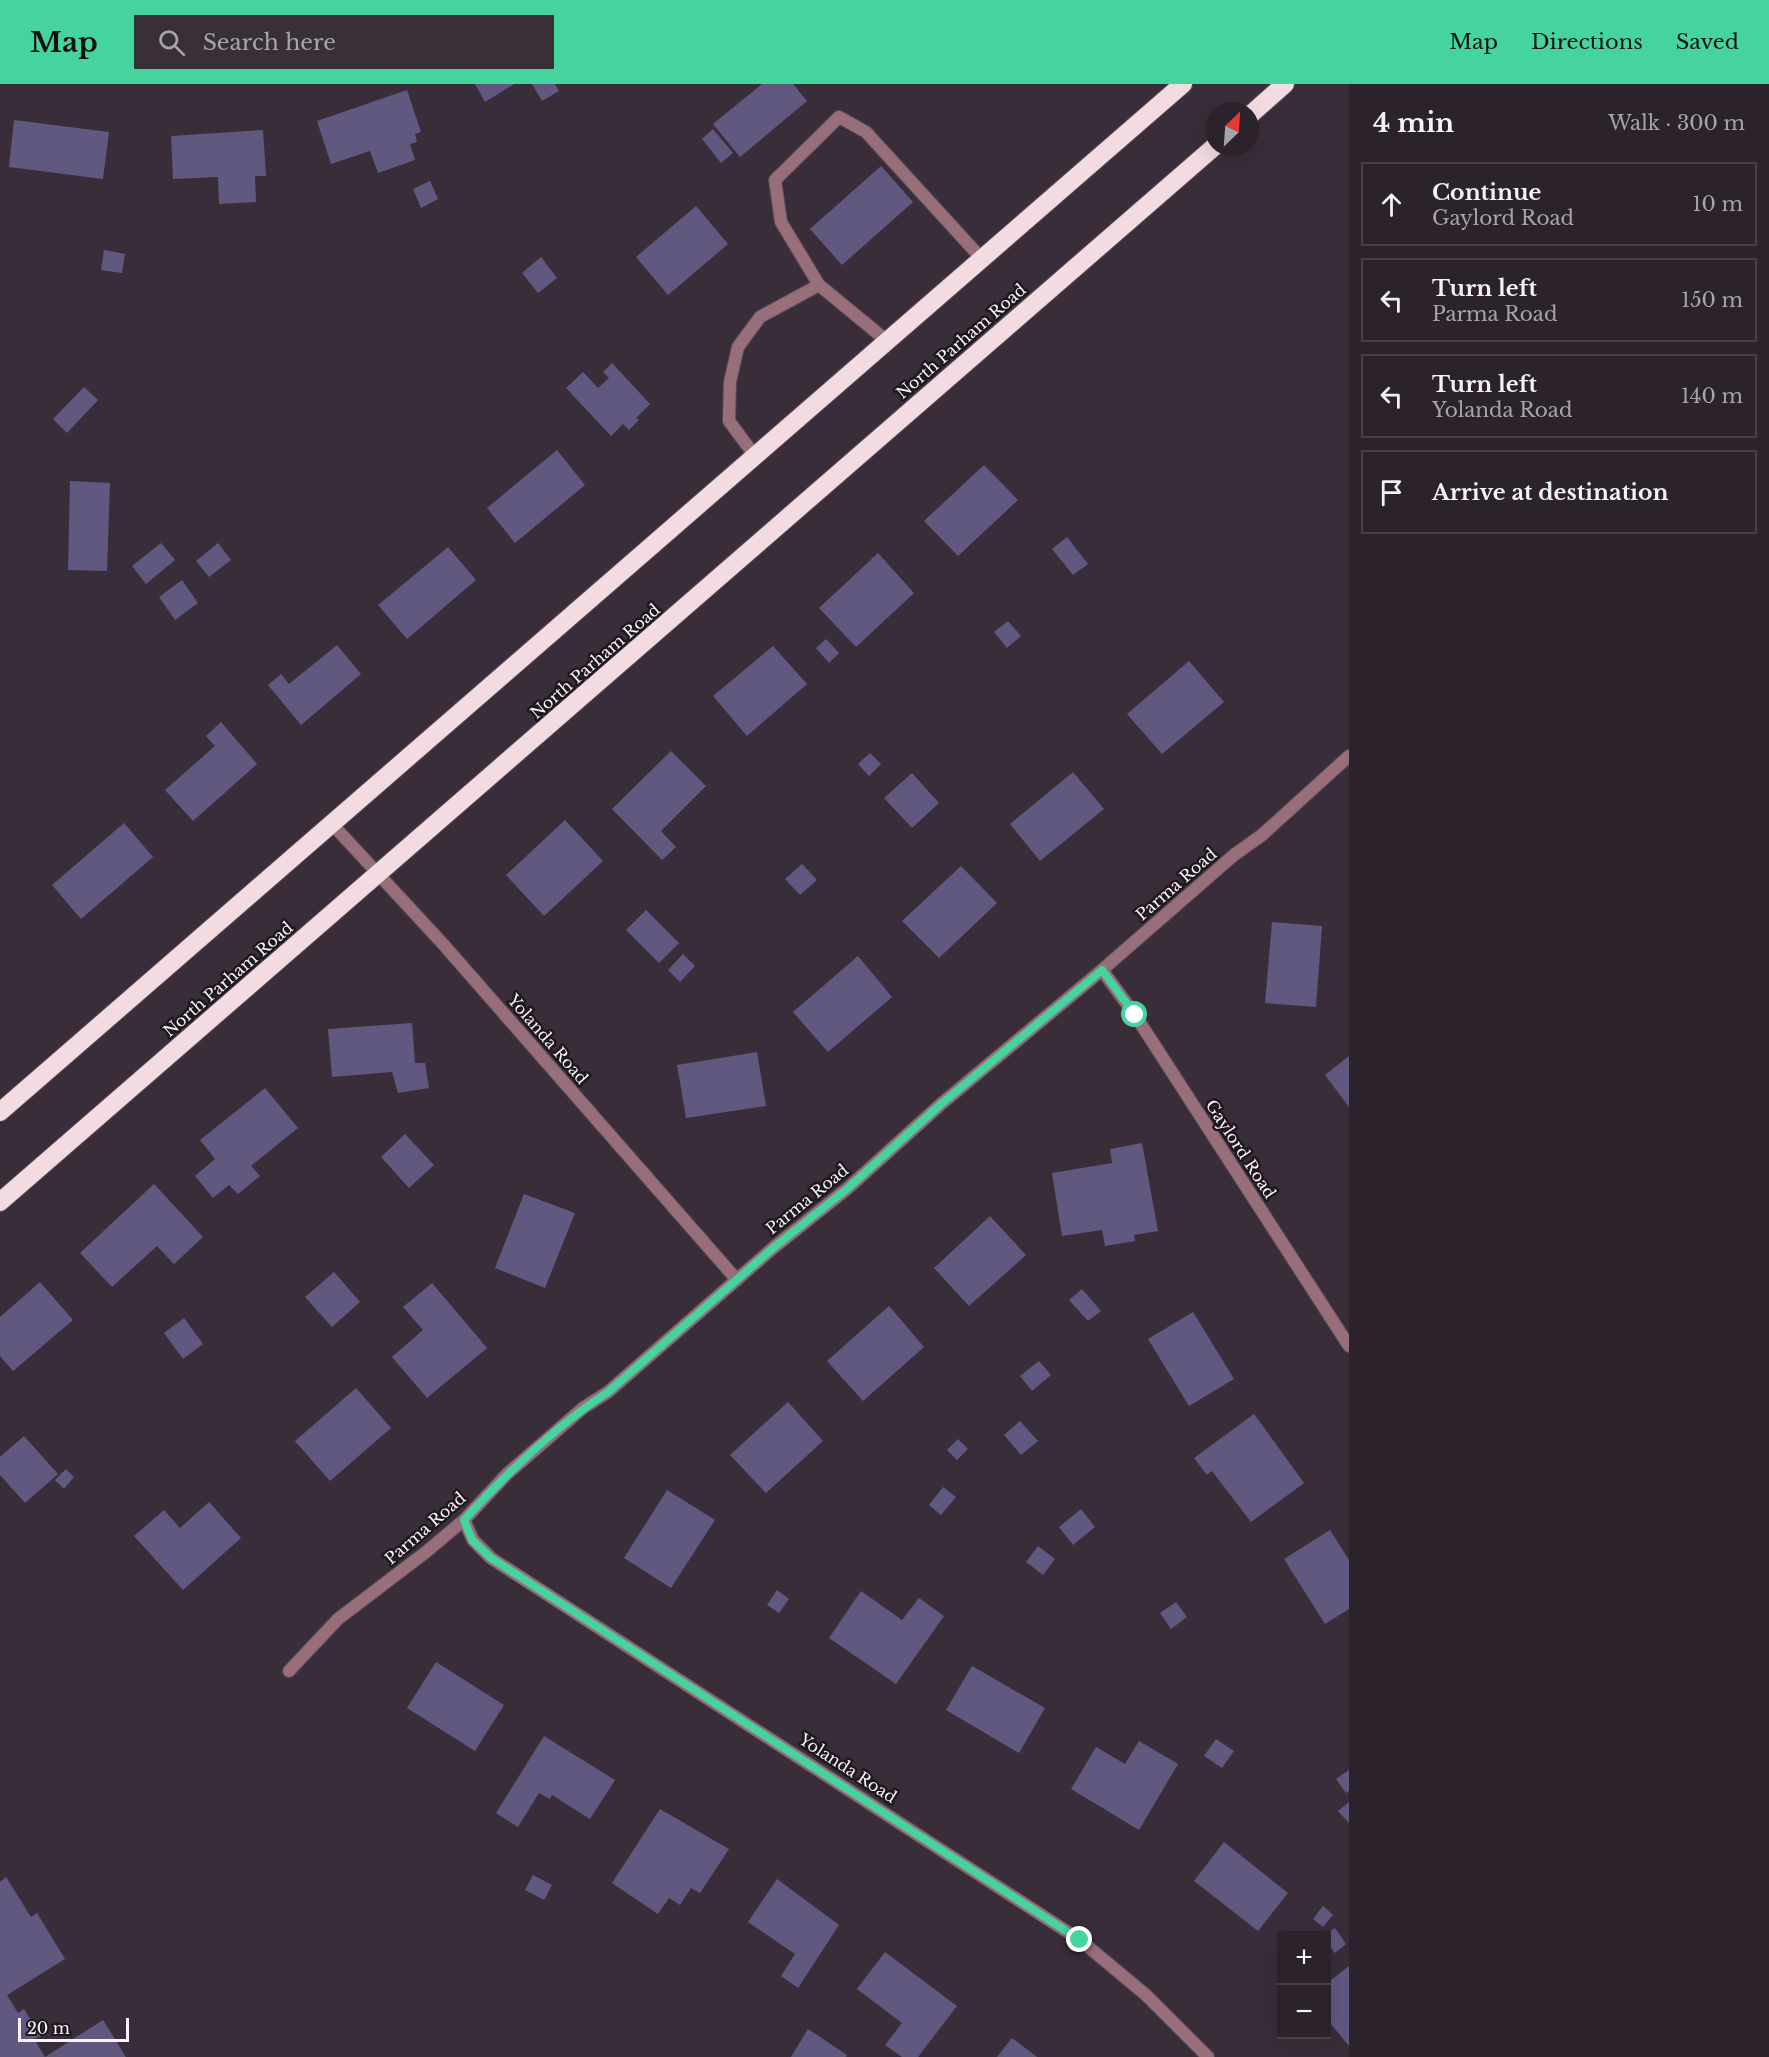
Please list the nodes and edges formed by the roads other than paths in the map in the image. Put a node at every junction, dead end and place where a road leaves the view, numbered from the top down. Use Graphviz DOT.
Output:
graph roads {
  1 [pos="1183,84"];
  2 [pos="1284,84"];
  3 [pos="1259,107"];
  4 [pos="1205,155"];
  5 [pos="982,259"];
  6 [pos="819,285"];
  7 [pos="887,341"];
  8 [pos="755,456"];
  9 [pos="1349,756"];
  10 [pos="332,824"];
  11 [pos="379,875"];
  12 [pos="1102,970"];
  13 [pos="0,1112"];
  14 [pos="0,1202"];
  15 [pos="737,1280"];
  16 [pos="1349,1346"];
  17 [pos="464,1520"];
  18 [pos="289,1671"];
  19 [pos="1208,2057"];
  1 -- 5 [label="highway"];
  2 -- 3 [label="highway"];
  4 -- 11 [label="highway, North Parham Road"];
  5 -- 6 [label="street"];
  5 -- 7 [label="highway"];
  6 -- 7 [label="street"];
  6 -- 8 [label="street"];
  7 -- 8 [label="highway"];
  8 -- 10 [label="highway"];
  9 -- 12 [label="street, Parma Road"];
  10 -- 11 [label="street, Yolanda Road"];
  10 -- 13 [label="highway"];
  11 -- 14 [label="highway, North Parham Road"];
  11 -- 15 [label="street, Yolanda Road"];
  12 -- 15 [label="street, Parma Road"];
  12 -- 16 [label="street, Gaylord Road"];
  15 -- 17 [label="street, Parma Road"];
  17 -- 18 [label="street, Parma Road"];
  17 -- 19 [label="street, Yolanda Road"];
}
